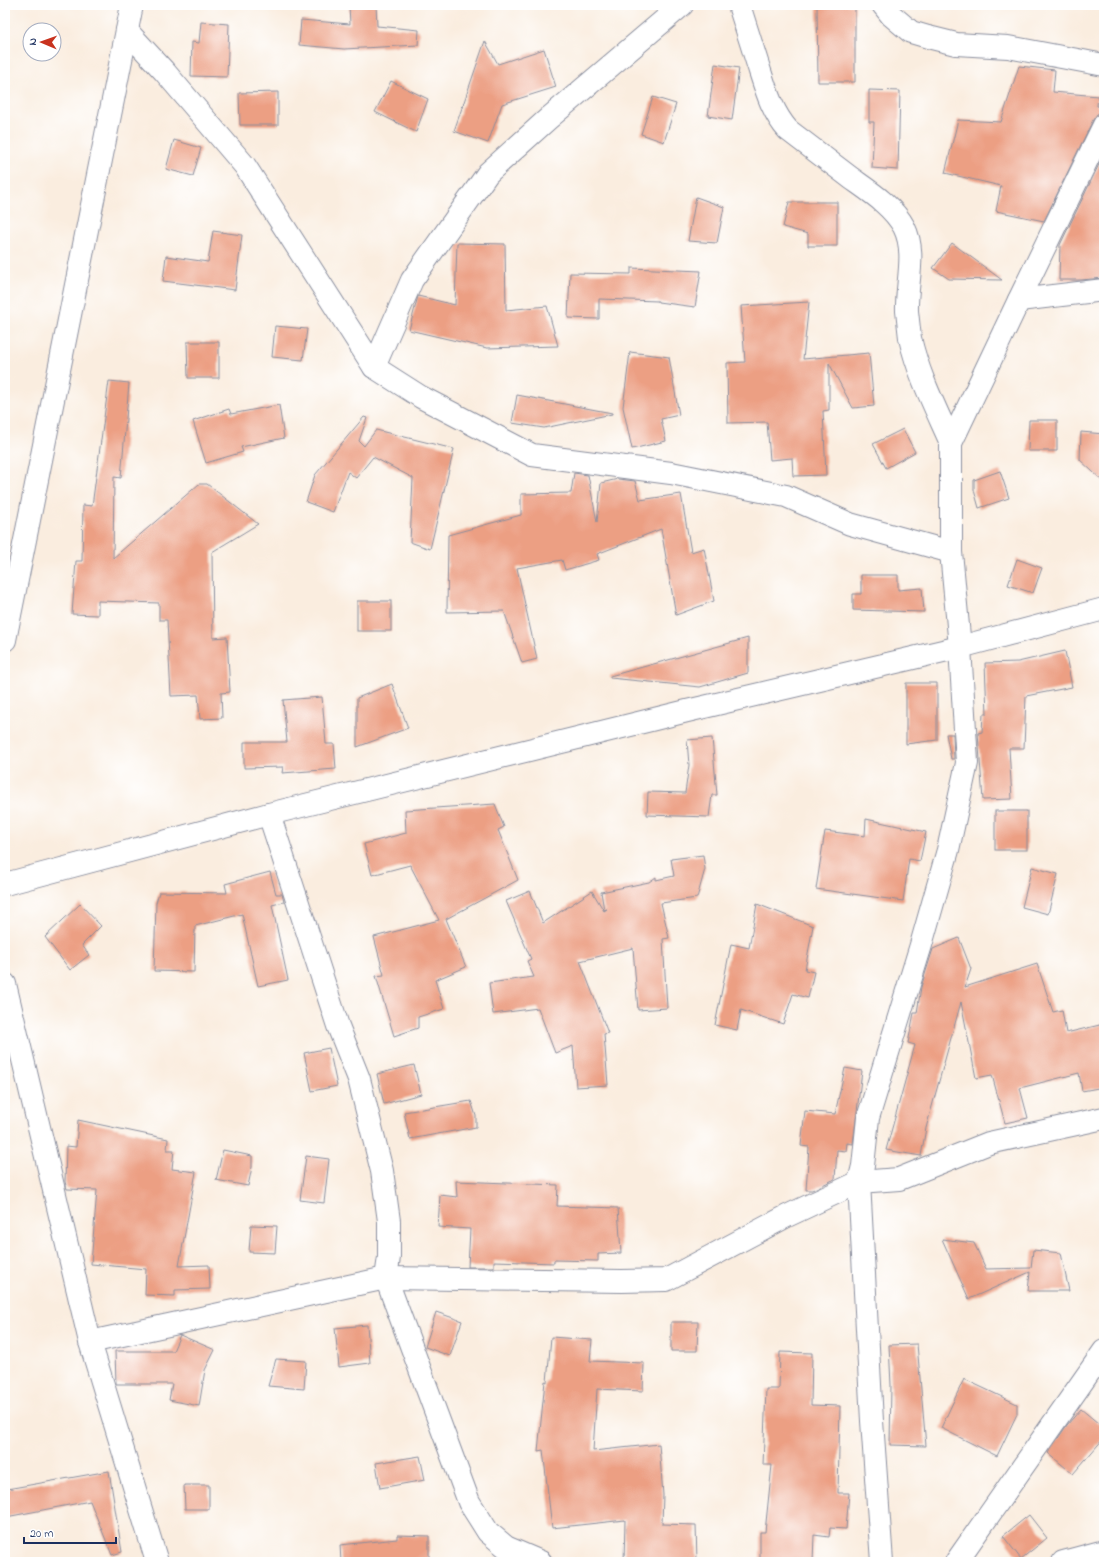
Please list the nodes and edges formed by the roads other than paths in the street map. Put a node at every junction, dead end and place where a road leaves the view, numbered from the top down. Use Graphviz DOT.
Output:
graph roads {
  1 [pos="132,5"];
  2 [pos="682,5"];
  3 [pos="740,5"];
  4 [pos="883,5"];
  5 [pos="127,31"];
  6 [pos="1104,65"];
  7 [pos="1104,126"];
  8 [pos="1104,290"];
  9 [pos="1018,300"];
  10 [pos="374,367"];
  11 [pos="951,443"];
  12 [pos="951,552"];
  13 [pos="1104,609"];
  14 [pos="5,640"];
  15 [pos="960,647"];
  16 [pos="269,814"];
  17 [pos="5,884"];
  18 [pos="5,984"];
  19 [pos="1104,1118"];
  20 [pos="859,1182"];
  21 [pos="386,1278"];
  22 [pos="90,1342"];
  23 [pos="1104,1351"];
  24 [pos="1104,1551"];
  25 [pos="157,1562"];
  26 [pos="541,1562"];
  27 [pos="882,1562"];
  28 [pos="956,1562"];
  29 [pos="1063,1562"];
  1 -- 5 [label="street"];
  2 -- 10 [label="street"];
  3 -- 11 [label="street"];
  4 -- 6 [label="street"];
  5 -- 10 [label="street"];
  5 -- 14 [label="street"];
  7 -- 9 [label="street"];
  8 -- 9 [label="street"];
  9 -- 11 [label="street"];
  10 -- 12 [label="street"];
  11 -- 12 [label="street"];
  12 -- 15 [label="street"];
  13 -- 15 [label="street"];
  15 -- 16 [label="street"];
  15 -- 20 [label="street"];
  16 -- 17 [label="street"];
  16 -- 21 [label="street"];
  18 -- 22 [label="street"];
  19 -- 20 [label="street"];
  20 -- 21 [label="street"];
  20 -- 27 [label="street"];
  21 -- 22 [label="street"];
  21 -- 26 [label="street"];
  22 -- 25 [label="street"];
  23 -- 28 [label="street"];
  24 -- 29 [label="street"];
}
